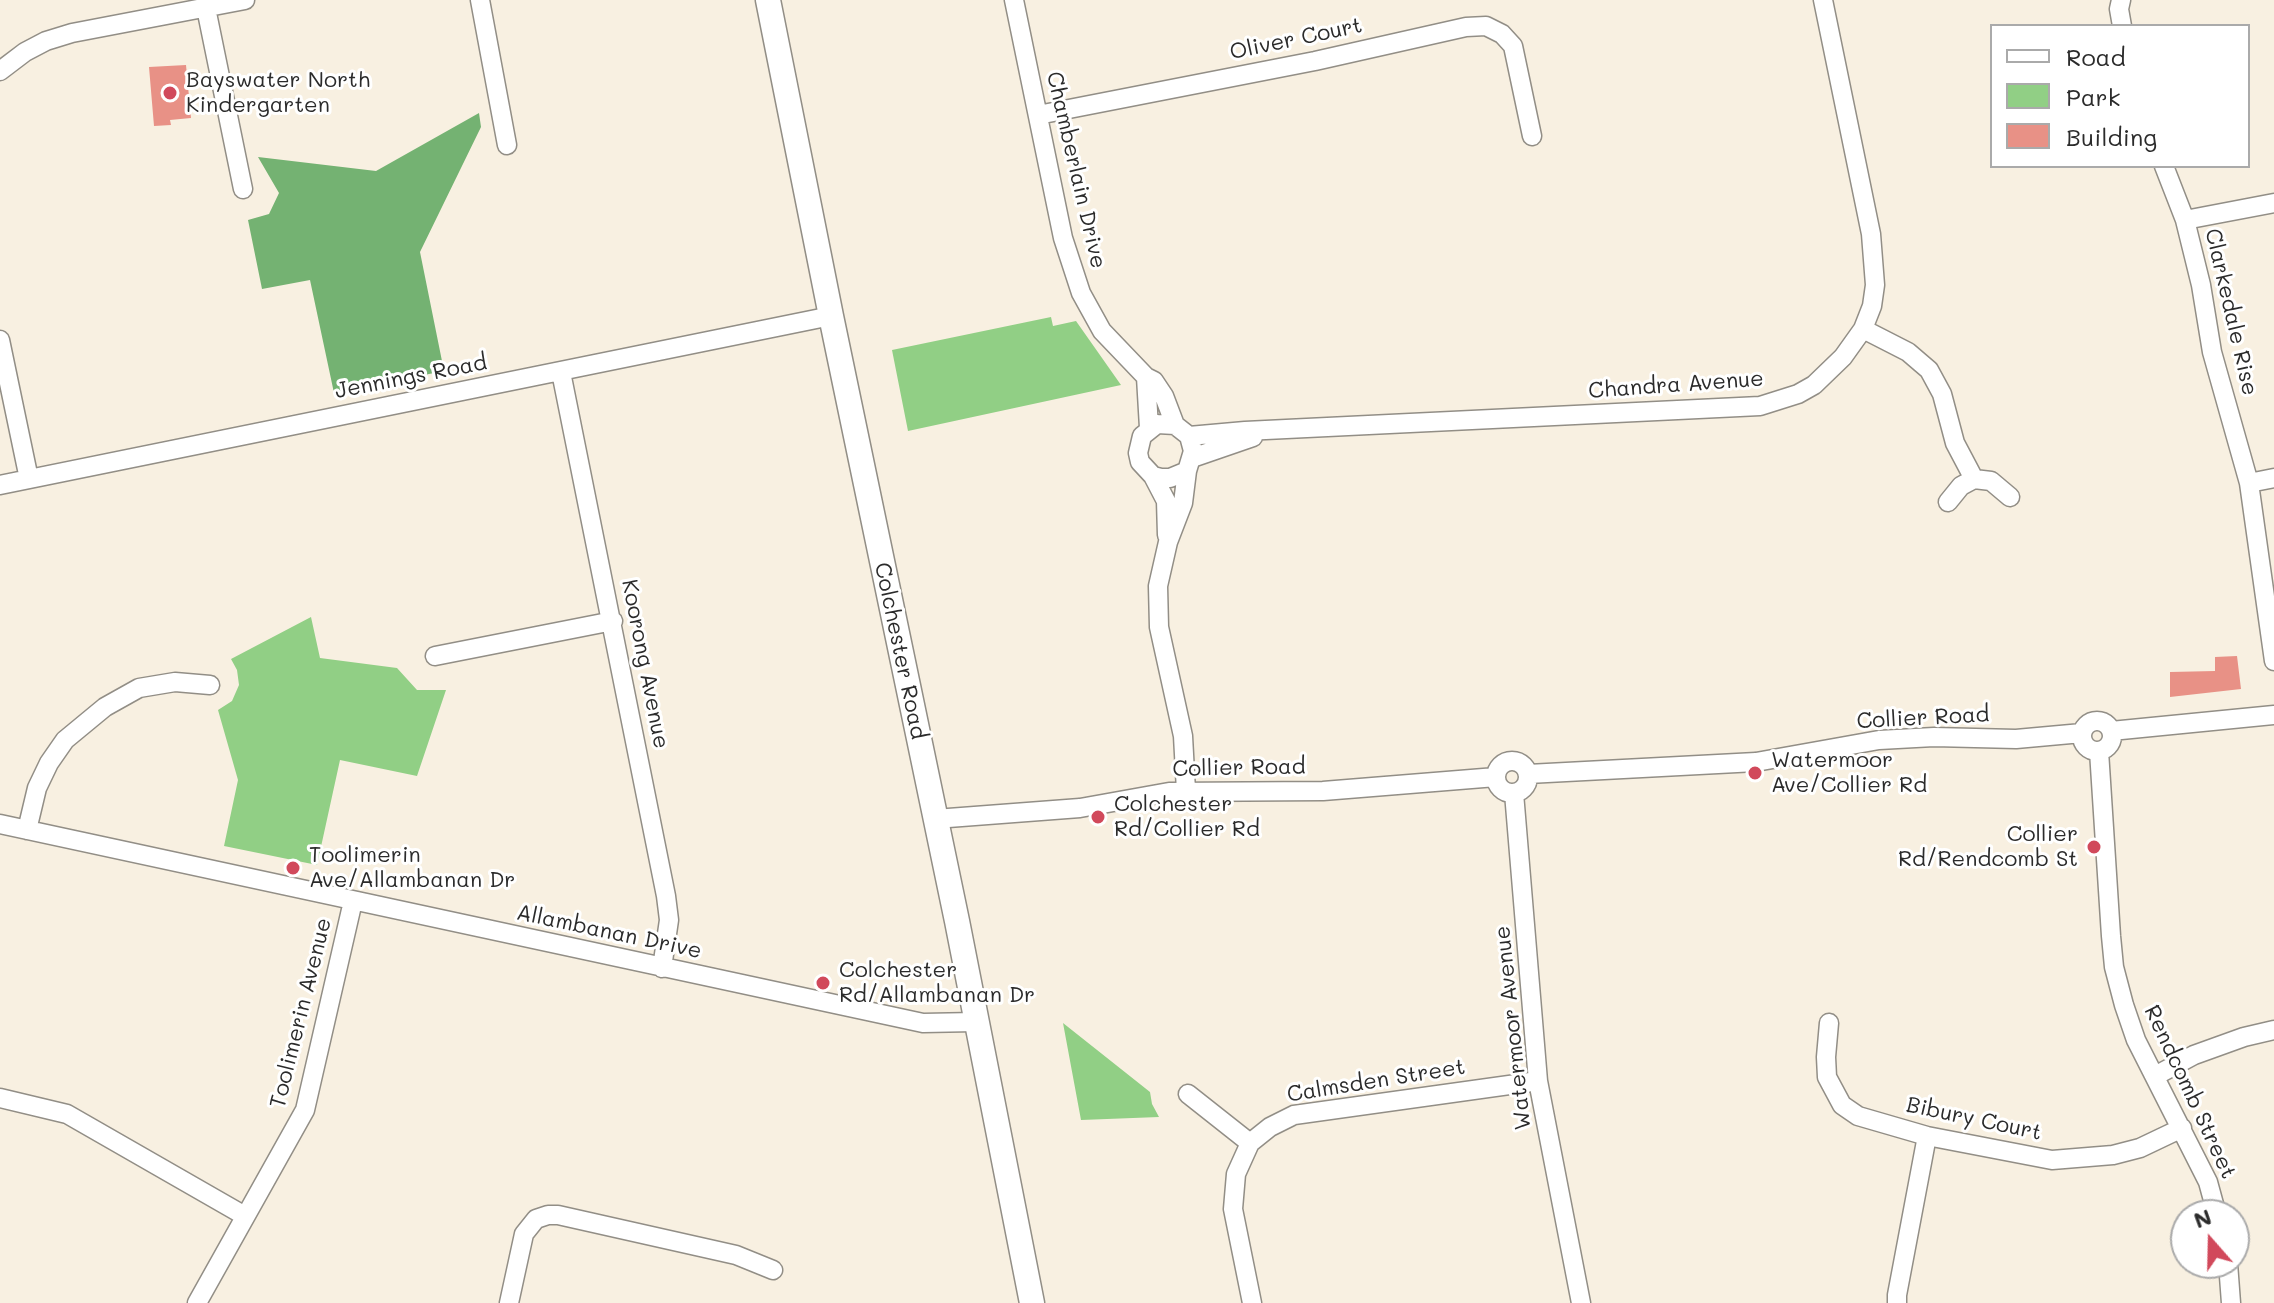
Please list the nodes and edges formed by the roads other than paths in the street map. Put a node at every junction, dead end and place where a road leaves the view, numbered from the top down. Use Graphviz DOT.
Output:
graph roads {
  1 [pos="245,0"];
  2 [pos="480,0"];
  3 [pos="768,0"];
  4 [pos="1014,0"];
  5 [pos="1823,0"];
  6 [pos="2121,0"];
  7 [pos="206,8"];
  8 [pos="2122,24"];
  9 [pos="0,71"];
  10 [pos="1038,115"];
  11 [pos="1532,136"];
  12 [pos="507,145"];
  13 [pos="2165,168"];
  14 [pos="243,189"];
  15 [pos="2274,203"];
  16 [pos="2185,220"];
  17 [pos="831,316"];
  18 [pos="1863,329"];
  19 [pos="0,340"];
  20 [pos="561,372"];
  21 [pos="1146,377"];
  22 [pos="1149,428"];
  23 [pos="1182,430"];
  24 [pos="1271,431"];
  25 [pos="1189,464"];
  26 [pos="1153,476"];
  27 [pos="2274,478"];
  28 [pos="29,479"];
  29 [pos="1974,479"];
  30 [pos="2249,483"];
  31 [pos="0,485"];
  32 [pos="2010,497"];
  33 [pos="1948,502"];
  34 [pos="1168,542"];
  35 [pos="613,621"];
  36 [pos="435,656"];
  37 [pos="2274,661"];
  38 [pos="210,685"];
  39 [pos="2274,715"];
  40 [pos="2111,731"];
  41 [pos="2082,733"];
  42 [pos="2099,751"];
  43 [pos="1528,774"];
  44 [pos="1496,777"];
  45 [pos="1186,791"];
  46 [pos="1514,793"];
  47 [pos="935,819"];
  48 [pos="0,824"];
  49 [pos="27,830"];
  50 [pos="353,901"];
  51 [pos="662,968"];
  52 [pos="975,1022"];
  53 [pos="1829,1023"];
  54 [pos="2274,1030"];
  55 [pos="2155,1076"];
  56 [pos="1538,1081"];
  57 [pos="1188,1094"];
  58 [pos="0,1098"];
  59 [pos="2182,1128"];
  60 [pos="1927,1136"];
  61 [pos="1250,1143"];
  62 [pos="2213,1199"];
  63 [pos="245,1216"];
  64 [pos="773,1270"];
  65 [pos="2229,1279"];
  66 [pos="197,1303"];
  67 [pos="509,1303"];
  68 [pos="1032,1303"];
  69 [pos="1252,1303"];
  70 [pos="1581,1303"];
  71 [pos="1897,1303"];
  72 [pos="2231,1303"];
  1 -- 7 [label="street"];
  2 -- 12 [label="street"];
  3 -- 17 [label="main road, Colchester Road"];
  4 -- 10 [label="street, Chamberlain Drive"];
  5 -- 18 [label="street, Chandra Avenue"];
  6 -- 8 [label="street"];
  7 -- 9 [label="street"];
  7 -- 14 [label="street"];
  10 -- 11 [label="street, Oliver Court"];
  10 -- 21 [label="street, Chamberlain Drive"];
  13 -- 16 [label="street, Clarkedale Rise"];
  15 -- 16 [label="street"];
  16 -- 30 [label="street, Clarkedale Rise"];
  17 -- 20 [label="street, Jennings Road"];
  17 -- 47 [label="main road, Colchester Road"];
  18 -- 24 [label="street, Chandra Avenue"];
  18 -- 29 [label="street"];
  19 -- 28 [label="street"];
  20 -- 28 [label="street, Jennings Road"];
  20 -- 35 [label="street, Koorong Avenue"];
  21 -- 22 [label="street"];
  21 -- 23 [label="street, Chamberlain Drive"];
  22 -- 23 [label="street"];
  22 -- 26 [label="street"];
  23 -- 24 [label="street, Chandra Avenue"];
  23 -- 25 [label="street"];
  24 -- 25 [label="street, Chandra Avenue"];
  25 -- 26 [label="street"];
  25 -- 34 [label="street"];
  26 -- 34 [label="street"];
  27 -- 30 [label="street"];
  28 -- 31 [label="street, Jennings Road"];
  29 -- 32 [label="street"];
  29 -- 33 [label="street"];
  30 -- 37 [label="street, Clarkedale Rise"];
  34 -- 45 [label="street"];
  35 -- 36 [label="street"];
  35 -- 51 [label="street, Koorong Avenue"];
  38 -- 49 [label="street"];
  39 -- 40 [label="street"];
  40 -- 41 [label="street"];
  40 -- 42 [label="street"];
  41 -- 42 [label="street"];
  41 -- 43 [label="street, Collier Road"];
  42 -- 55 [label="street, Rendcomb Street"];
  43 -- 44 [label="street"];
  43 -- 46 [label="street"];
  44 -- 45 [label="street, Collier Road"];
  44 -- 46 [label="street"];
  45 -- 47 [label="street, Collier Road"];
  46 -- 56 [label="street, Watermoor Avenue"];
  47 -- 52 [label="main road, Colchester Road"];
  48 -- 49 [label="street, Allambanan Drive"];
  49 -- 50 [label="street, Allambanan Drive"];
  50 -- 51 [label="street, Allambanan Drive"];
  50 -- 63 [label="street, Toolimerin Avenue"];
  51 -- 52 [label="street, Allambanan Drive"];
  52 -- 68 [label="main road, Colchester Road"];
  53 -- 60 [label="street, Bibury Court"];
  54 -- 55 [label="street"];
  55 -- 59 [label="street, Rendcomb Street"];
  56 -- 61 [label="street, Calmsden Street"];
  56 -- 70 [label="street, Watermoor Avenue"];
  57 -- 61 [label="street"];
  58 -- 63 [label="street"];
  59 -- 60 [label="street, Bibury Court"];
  59 -- 62 [label="street, Rendcomb Street"];
  60 -- 71 [label="street"];
  61 -- 69 [label="street"];
  63 -- 66 [label="street, Toolimerin Avenue"];
  64 -- 67 [label="street"];
  65 -- 72 [label="street"];
}
